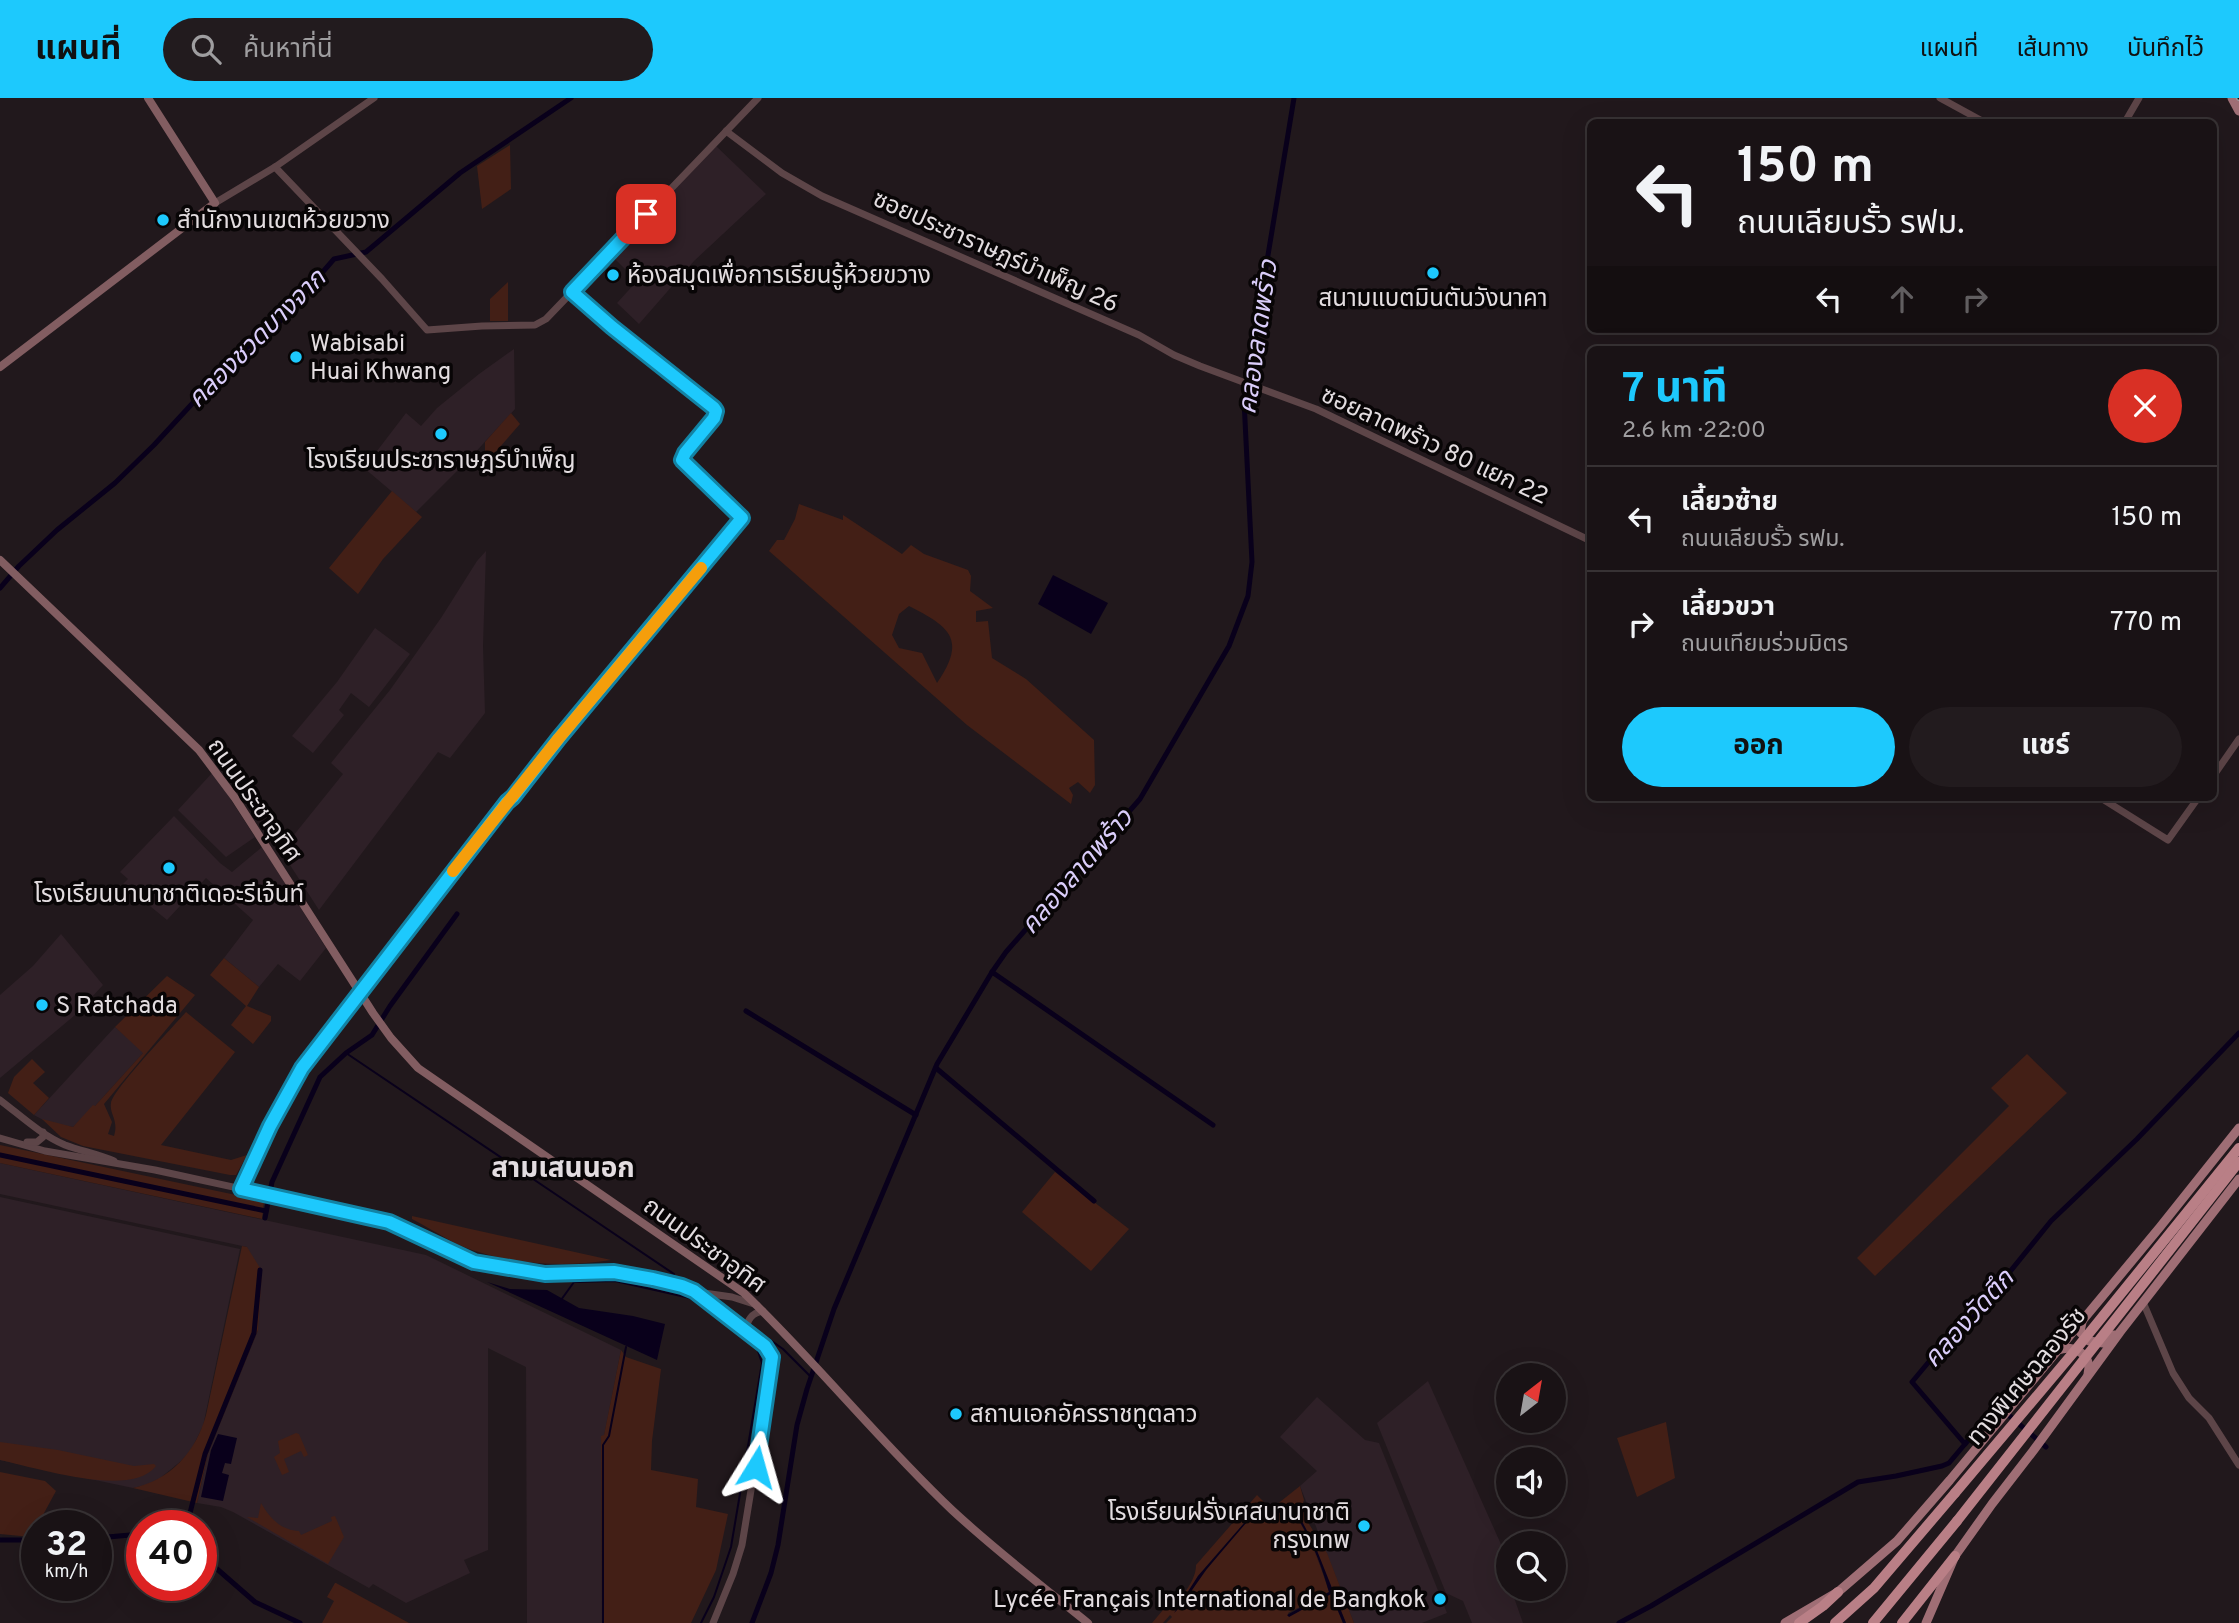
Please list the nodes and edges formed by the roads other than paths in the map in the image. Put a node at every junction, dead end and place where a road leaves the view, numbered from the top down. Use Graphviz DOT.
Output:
graph roads {
  1 [pos="148,98"];
  2 [pos="374,98"];
  3 [pos="758,98"];
  4 [pos="1940,98"];
  5 [pos="2139,98"];
  6 [pos="2232,98"];
  7 [pos="2239,111"];
  8 [pos="1978,119"];
  9 [pos="2126,119"];
  10 [pos="726,131"];
  11 [pos="275,167"];
  12 [pos="215,203"];
  13 [pos="572,292"];
  14 [pos="0,367"];
  15 [pos="1261,387"];
  16 [pos="1587,539"];
  17 [pos="0,560"];
  18 [pos="2239,739"];
  19 [pos="2217,771"];
  20 [pos="2106,801"];
  21 [pos="2196,801"];
  22 [pos="360,991"];
  23 [pos="0,1100"];
  24 [pos="2239,1128"];
  25 [pos="43,1132"];
  26 [pos="0,1138"];
  27 [pos="20,1143"];
  28 [pos="2239,1148"];
  29 [pos="2239,1162"];
  30 [pos="121,1164"];
  31 [pos="2239,1179"];
  32 [pos="241,1189"];
  33 [pos="694,1291"];
  34 [pos="2151,1292"];
  35 [pos="2143,1302"];
  36 [pos="760,1308"];
  37 [pos="2087,1314"];
  38 [pos="747,1331"];
  39 [pos="2056,1351"];
  40 [pos="2088,1375"];
  41 [pos="2239,1465"];
  42 [pos="1955,1556"];
  43 [pos="1838,1592"];
  44 [pos="713,1623"];
  45 [pos="1088,1623"];
  46 [pos="1785,1623"];
  47 [pos="1798,1623"];
  48 [pos="1835,1623"];
  49 [pos="1873,1623"];
  50 [pos="1902,1623"];
  51 [pos="1926,1623"];
  1 -- 12 [label="main road"];
  2 -- 11 [label="street"];
  3 -- 10 [label="street"];
  4 -- 8 [label="street"];
  5 -- 9 [label="street"];
  6 -- 7 [label="main road"];
  10 -- 13 [label="street"];
  10 -- 15 [label="street, ซอยประชาราษฎร์บำเพ็ญ 26"];
  11 -- 12 [label="street"];
  11 -- 13 [label="street"];
  12 -- 14 [label="main road"];
  13 -- 22 [label="street"];
  15 -- 16 [label="street, ซอยลาดพร้าว 80 แยก 22"];
  17 -- 22 [label="main road, ถนนประชาอุทิศ"];
  18 -- 19 [label="street"];
  20 -- 21 [label="street"];
  22 -- 32 [label="street"];
  22 -- 36 [label="main road, ถนนประชาอุทิศ"];
  23 -- 25 [label="street"];
  24 -- 37 [label="main road"];
  25 -- 27 [label="street"];
  25 -- 30 [label="street"];
  26 -- 27 [label="street"];
  27 -- 30 [label="street"];
  28 -- 48 [label="highway, ทางพิเศษฉลองรัช, bridge"];
  29 -- 49 [label="highway, ทางพิเศษฉลองรัช, bridge"];
  30 -- 32 [label="street"];
  31 -- 34 [label="main road"];
  32 -- 33 [label="street"];
  33 -- 36 [label="street"];
  33 -- 38 [label="street"];
  34 -- 35 [label="main road"];
  34 -- 37 [label="main road"];
  35 -- 40 [label="main road"];
  35 -- 41 [label="street"];
  36 -- 38 [label="street"];
  36 -- 45 [label="main road, ถนนประชาอุทิศ"];
  37 -- 39 [label="main road"];
  38 -- 44 [label="street"];
  39 -- 40 [label="main road"];
  39 -- 43 [label="main road"];
  40 -- 42 [label="main road"];
  42 -- 50 [label="highway"];
  42 -- 51 [label="main road"];
  43 -- 46 [label="main road"];
  43 -- 47 [label="highway"];
}
